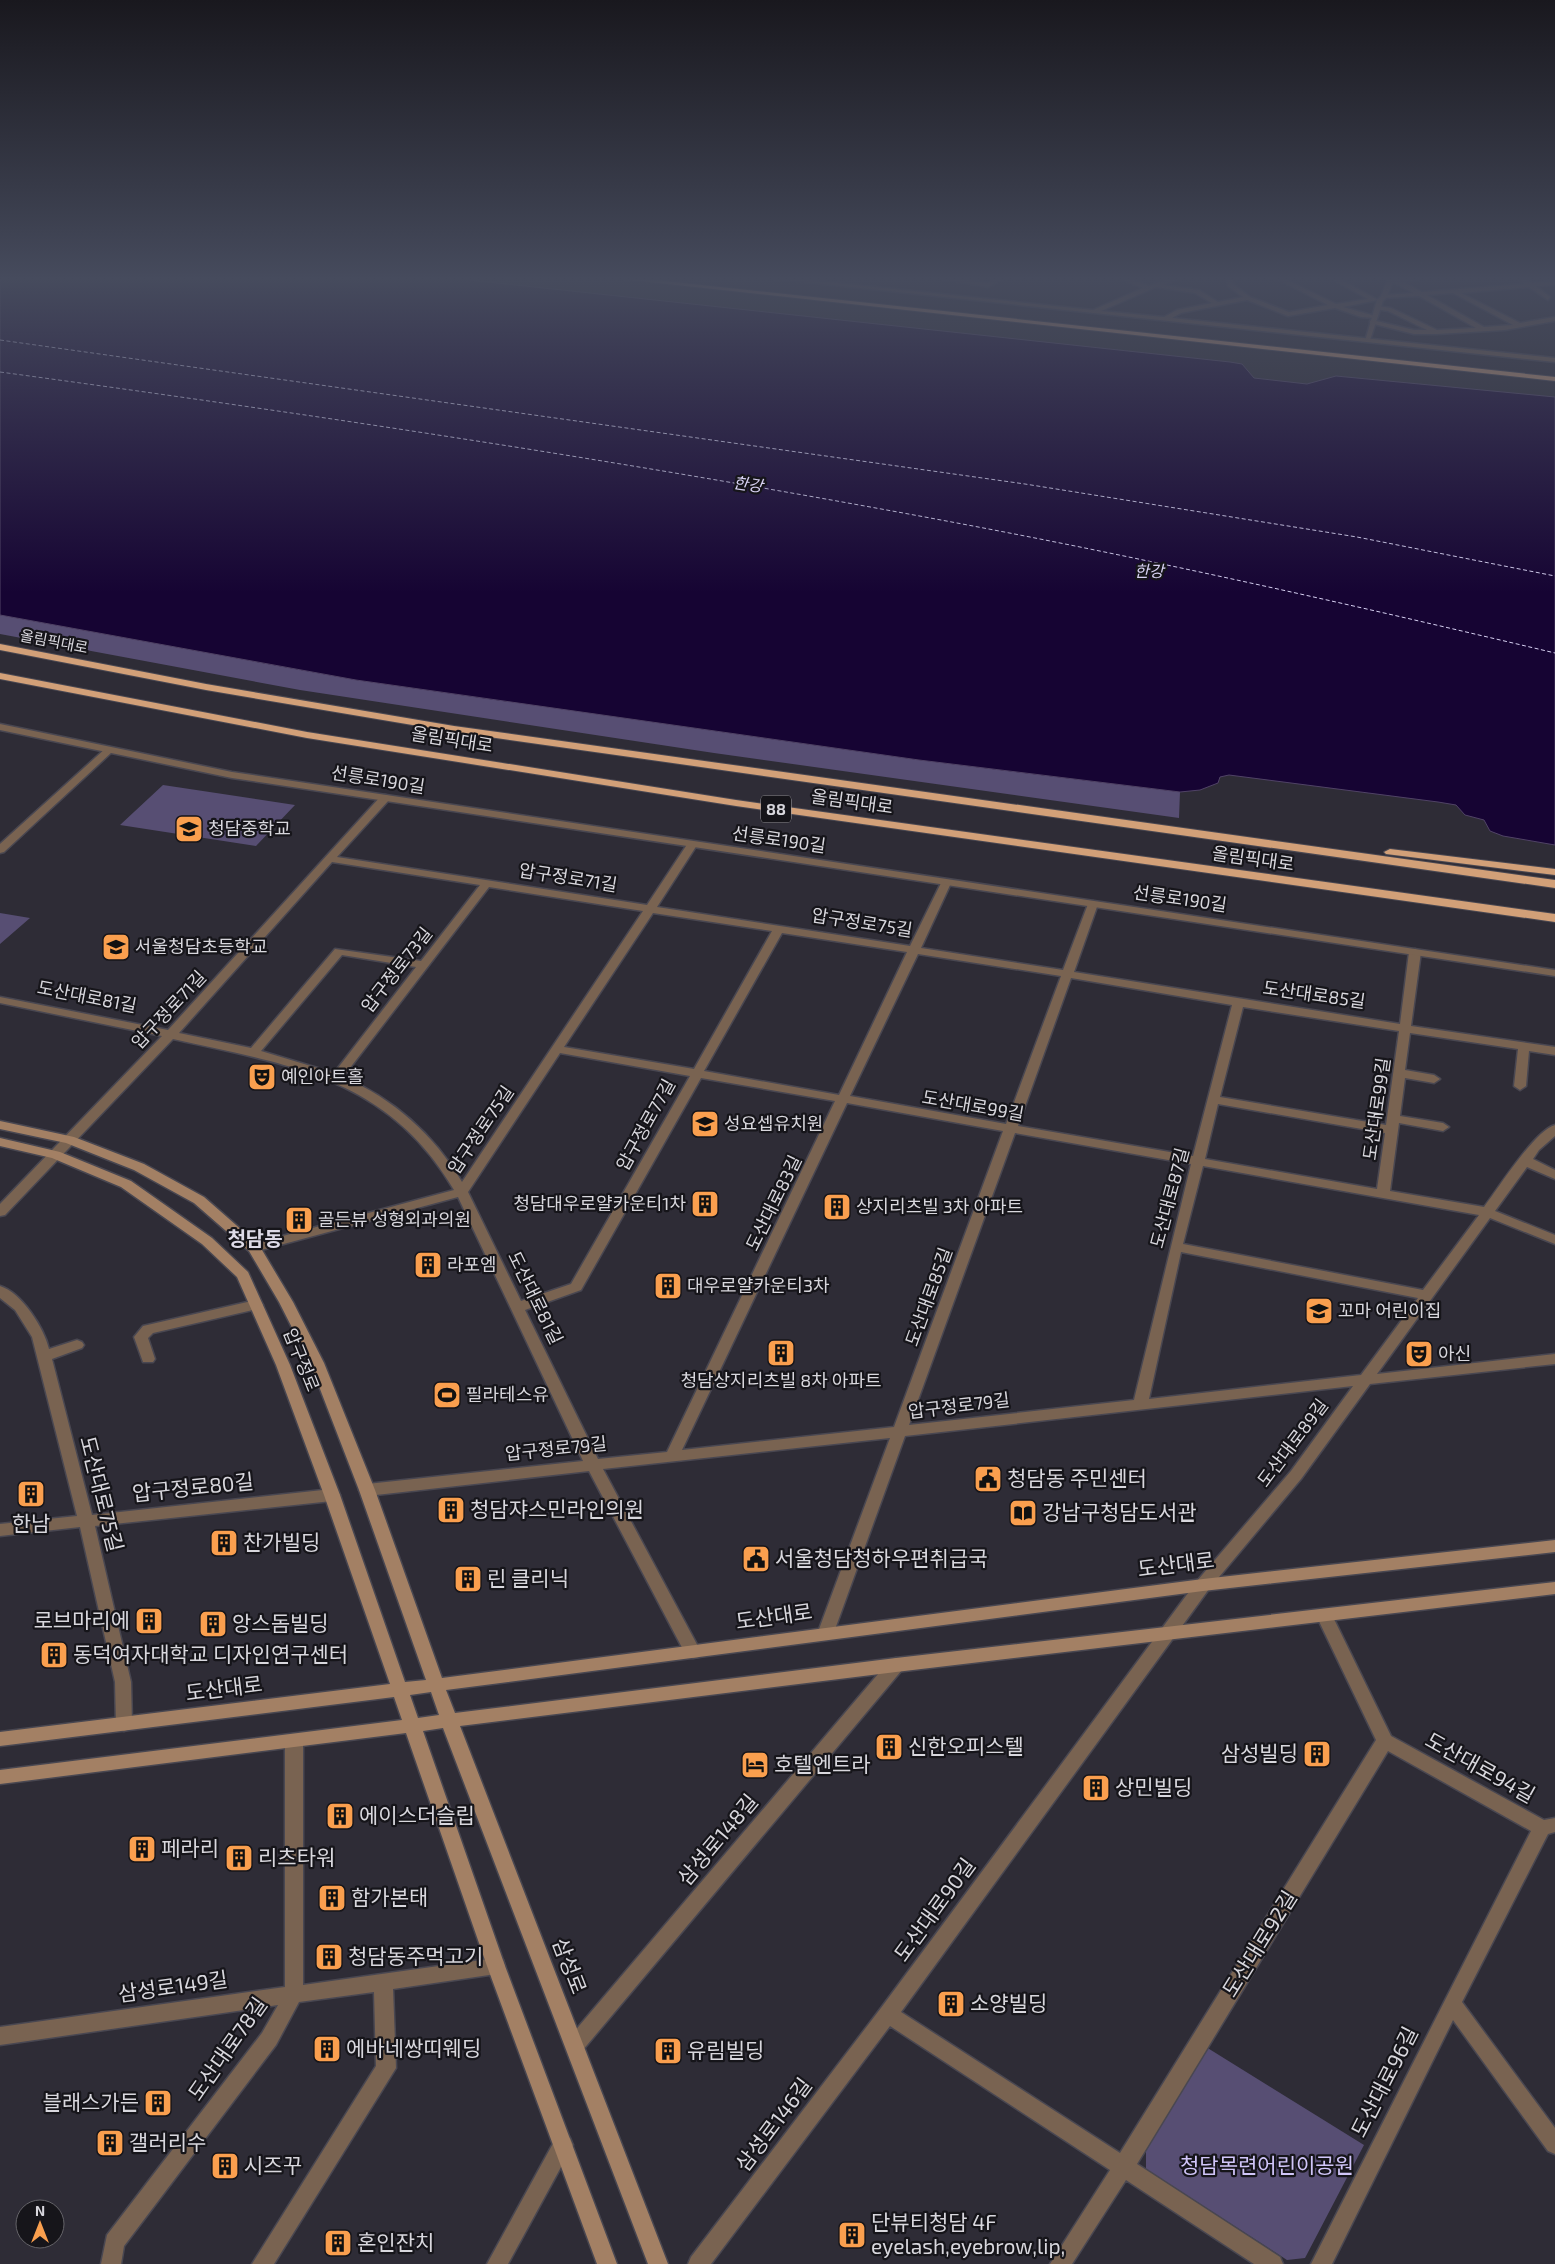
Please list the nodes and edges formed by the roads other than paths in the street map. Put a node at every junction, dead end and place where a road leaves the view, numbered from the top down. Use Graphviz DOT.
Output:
graph roads {
  1 [pos="0,647"];
  2 [pos="0,676"];
  3 [pos="0,727"];
  4 [pos="109,750"];
  5 [pos="385,798"];
  6 [pos="1227,838"];
  7 [pos="692,845"];
  8 [pos="0,850"];
  9 [pos="331,859"];
  10 [pos="1555,872"];
  11 [pos="487,883"];
  12 [pos="946,883"];
  13 [pos="1555,884"];
  14 [pos="1093,904"];
  15 [pos="651,909"];
  16 [pos="1555,918"];
  17 [pos="779,929"];
  18 [pos="914,950"];
  19 [pos="1415,952"];
  20 [pos="423,966"];
  21 [pos="1555,973"];
  22 [pos="1067,974"];
  23 [pos="0,1000"];
  24 [pos="1238,1003"];
  25 [pos="1406,1028"];
  26 [pos="171,1034"];
  27 [pos="1524,1046"];
  28 [pos="558,1049"];
  29 [pos="1555,1051"];
  30 [pos="253,1052"];
  31 [pos="1399,1073"];
  32 [pos="696,1075"];
  33 [pos="336,1078"];
  34 [pos="1434,1080"];
  35 [pos="1520,1086"];
  36 [pos="842,1100"];
  37 [pos="1214,1100"];
  38 [pos="1392,1124"];
  39 [pos="0,1125"];
  40 [pos="1443,1127"];
  41 [pos="1010,1130"];
  42 [pos="1555,1130"];
  43 [pos="70,1140"];
  44 [pos="0,1142"];
  45 [pos="56,1155"];
  46 [pos="1526,1161"];
  47 [pos="1198,1163"];
  48 [pos="1555,1175"];
  49 [pos="462,1192"];
  50 [pos="1383,1195"];
  51 [pos="0,1212"];
  52 [pos="1487,1212"];
  53 [pos="1555,1240"];
  54 [pos="254,1248"];
  55 [pos="1176,1248"];
  56 [pos="0,1291"];
  57 [pos="1425,1295"];
  58 [pos="256,1305"];
  59 [pos="519,1307"];
  60 [pos="77,1346"];
  61 [pos="44,1356"];
  62 [pos="148,1359"];
  63 [pos="1555,1359"];
  64 [pos="1363,1380"];
  65 [pos="1141,1403"];
  66 [pos="900,1432"];
  67 [pos="672,1456"];
  68 [pos="592,1463"];
  69 [pos="367,1490"];
  70 [pos="332,1495"];
  71 [pos="86,1520"];
  72 [pos="0,1530"];
  73 [pos="1555,1546"];
  74 [pos="1203,1584"];
  75 [pos="1555,1588"];
  76 [pos="1184,1608"];
  77 [pos="1324,1615"];
  78 [pos="826,1632"];
  79 [pos="1168,1633"];
  80 [pos="693,1652"];
  81 [pos="896,1664"];
  82 [pos="437,1686"];
  83 [pos="401,1690"];
  84 [pos="449,1721"];
  85 [pos="124,1724"];
  86 [pos="412,1727"];
  87 [pos="0,1739"];
  88 [pos="294,1741"];
  89 [pos="1385,1741"];
  90 [pos="0,1778"];
  91 [pos="1549,1827"];
  92 [pos="496,1966"];
  93 [pos="383,1982"];
  94 [pos="294,1994"];
  95 [pos="1452,2002"];
  96 [pos="888,2014"];
  97 [pos="0,2036"];
  98 [pos="575,2045"];
  99 [pos="1555,2144"];
  100 [pos="563,2145"];
  101 [pos="1124,2166"];
  102 [pos="111,2264"];
  103 [pos="262,2264"];
  104 [pos="497,2264"];
  105 [pos="607,2264"];
  106 [pos="658,2264"];
  107 [pos="698,2264"];
  108 [pos="1060,2264"];
  109 [pos="1273,2264"];
  110 [pos="1321,2264"];
  1 -- 6 [label="highway, 올림픽대로 / 88"];
  2 -- 16 [label="highway, 올림픽대로 / 88"];
  3 -- 4 [label="street, 선릉로190길"];
  4 -- 5 [label="street, 선릉로190길"];
  4 -- 8 [label="street"];
  5 -- 7 [label="street, 선릉로190길"];
  5 -- 9 [label="street, 압구정로71길"];
  6 -- 10 [label="highway"];
  6 -- 13 [label="highway, 올림픽대로 / 88"];
  7 -- 12 [label="street, 선릉로190길"];
  7 -- 15 [label="street, 압구정로75길"];
  9 -- 11 [label="street, 압구정로71길"];
  9 -- 26 [label="street, 압구정로71길"];
  11 -- 15 [label="street, 압구정로71길"];
  11 -- 20 [label="street, 압구정로73길"];
  12 -- 14 [label="street, 선릉로190길"];
  12 -- 18 [label="street, 도산대로83길"];
  14 -- 19 [label="street, 선릉로190길"];
  14 -- 22 [label="street, 도산대로85길"];
  15 -- 17 [label="street, 압구정로75길"];
  15 -- 28 [label="street, 압구정로75길"];
  17 -- 18 [label="street, 압구정로75길"];
  17 -- 32 [label="street, 압구정로77길"];
  18 -- 22 [label="street, 압구정로75길"];
  18 -- 36 [label="street, 도산대로83길"];
  19 -- 21 [label="street, 선릉로190길"];
  19 -- 25 [label="street, 도산대로99길"];
  20 -- 30 [label="street"];
  20 -- 33 [label="street, 압구정로73길"];
  22 -- 24 [label="street, 도산대로85길"];
  22 -- 41 [label="street, 도산대로85길"];
  23 -- 26 [label="street, 도산대로81길"];
  24 -- 25 [label="street, 도산대로85길"];
  24 -- 37 [label="street, 도산대로87길"];
  25 -- 27 [label="street, 도산대로85길"];
  25 -- 31 [label="street, 도산대로99길"];
  26 -- 30 [label="street, 도산대로81길"];
  26 -- 43 [label="street, 압구정로71길"];
  27 -- 29 [label="street, 도산대로85길"];
  27 -- 35 [label="street"];
  28 -- 32 [label="street, 도산대로99길"];
  28 -- 49 [label="street, 압구정로75길"];
  30 -- 33 [label="street, 도산대로81길"];
  31 -- 34 [label="street"];
  31 -- 38 [label="street, 도산대로99길"];
  32 -- 36 [label="street, 도산대로99길"];
  32 -- 59 [label="street, 압구정로77길"];
  33 -- 49 [label="street, 도산대로81길"];
  36 -- 41 [label="street, 도산대로99길"];
  36 -- 67 [label="street, 도산대로83길"];
  37 -- 38 [label="street"];
  37 -- 47 [label="street, 도산대로87길"];
  38 -- 40 [label="street"];
  38 -- 50 [label="street, 도산대로99길"];
  39 -- 43 [label="main road, 압구정로"];
  41 -- 47 [label="street, 도산대로99길"];
  41 -- 66 [label="street, 도산대로85길"];
  42 -- 46 [label="street, 도산대로89길"];
  43 -- 45 [label="street, 압구정로71길"];
  43 -- 54 [label="main road, 압구정로"];
  44 -- 45 [label="main road, 압구정로"];
  45 -- 51 [label="street, 압구정로71길"];
  45 -- 58 [label="main road, 압구정로"];
  46 -- 48 [label="street"];
  46 -- 52 [label="street, 도산대로89길"];
  47 -- 50 [label="street, 도산대로99길"];
  47 -- 55 [label="street, 도산대로87길"];
  49 -- 54 [label="street, 압구정로75길"];
  49 -- 59 [label="street, 도산대로81길"];
  50 -- 52 [label="street, 도산대로99길"];
  52 -- 53 [label="street, 도산대로99길"];
  52 -- 57 [label="street, 도산대로89길"];
  54 -- 69 [label="main road, 압구정로"];
  55 -- 57 [label="street"];
  55 -- 65 [label="street, 도산대로87길"];
  56 -- 61 [label="street, 도산대로75길"];
  57 -- 64 [label="street, 도산대로89길"];
  58 -- 62 [label="street"];
  58 -- 70 [label="main road, 압구정로"];
  59 -- 68 [label="street, 도산대로81길"];
  60 -- 61 [label="street"];
  61 -- 71 [label="street, 도산대로75길"];
  63 -- 64 [label="street, 압구정로79길"];
  64 -- 65 [label="street, 압구정로79길"];
  64 -- 74 [label="street, 도산대로89길"];
  65 -- 66 [label="street, 압구정로79길"];
  66 -- 67 [label="street, 압구정로79길"];
  66 -- 78 [label="street, 도산대로85길"];
  67 -- 68 [label="street, 압구정로79길"];
  68 -- 69 [label="street, 압구정로79길"];
  68 -- 80 [label="street, 도산대로81길"];
  69 -- 82 [label="main road, 압구정로"];
  70 -- 71 [label="street, 압구정로80길"];
  70 -- 83 [label="main road, 압구정로"];
  71 -- 72 [label="street, 압구정로80길"];
  71 -- 85 [label="street, 도산대로75길"];
  73 -- 74 [label="main road, 도산대로"];
  74 -- 76 [label="street, 도산대로89길"];
  74 -- 78 [label="main road, 도산대로"];
  75 -- 77 [label="main road"];
  76 -- 79 [label="street, 도산대로90길"];
  77 -- 79 [label="main road"];
  77 -- 89 [label="street"];
  78 -- 80 [label="main road, 도산대로"];
  79 -- 81 [label="main road"];
  79 -- 96 [label="street, 도산대로90길"];
  80 -- 82 [label="main road, 도산대로"];
  81 -- 84 [label="main road"];
  81 -- 98 [label="street, 삼성로148길"];
  82 -- 83 [label="main road, 도산대로"];
  82 -- 84 [label="main road, 삼성로"];
  83 -- 85 [label="main road, 도산대로"];
  83 -- 86 [label="main road, 압구정로"];
  84 -- 86 [label="main road"];
  84 -- 98 [label="main road, 삼성로"];
  85 -- 87 [label="main road, 도산대로"];
  86 -- 88 [label="main road"];
  86 -- 92 [label="main road"];
  88 -- 90 [label="main road"];
  88 -- 94 [label="street, 도산대로78길"];
  89 -- 91 [label="street, 도산대로94길"];
  89 -- 101 [label="street, 도산대로92길"];
  91 -- 95 [label="street, 도산대로96길"];
  92 -- 93 [label="street, 삼성로149길"];
  92 -- 100 [label="main road"];
  93 -- 94 [label="street, 삼성로149길"];
  93 -- 103 [label="street"];
  94 -- 97 [label="street, 삼성로149길"];
  94 -- 102 [label="street, 도산대로78길"];
  95 -- 99 [label="street"];
  95 -- 110 [label="street, 도산대로96길"];
  96 -- 101 [label="street"];
  96 -- 107 [label="street, 삼성로146길"];
  98 -- 106 [label="main road, 삼성로"];
  100 -- 104 [label="street"];
  100 -- 105 [label="main road"];
  101 -- 108 [label="street, 도산대로92길"];
  101 -- 109 [label="street"];
}
